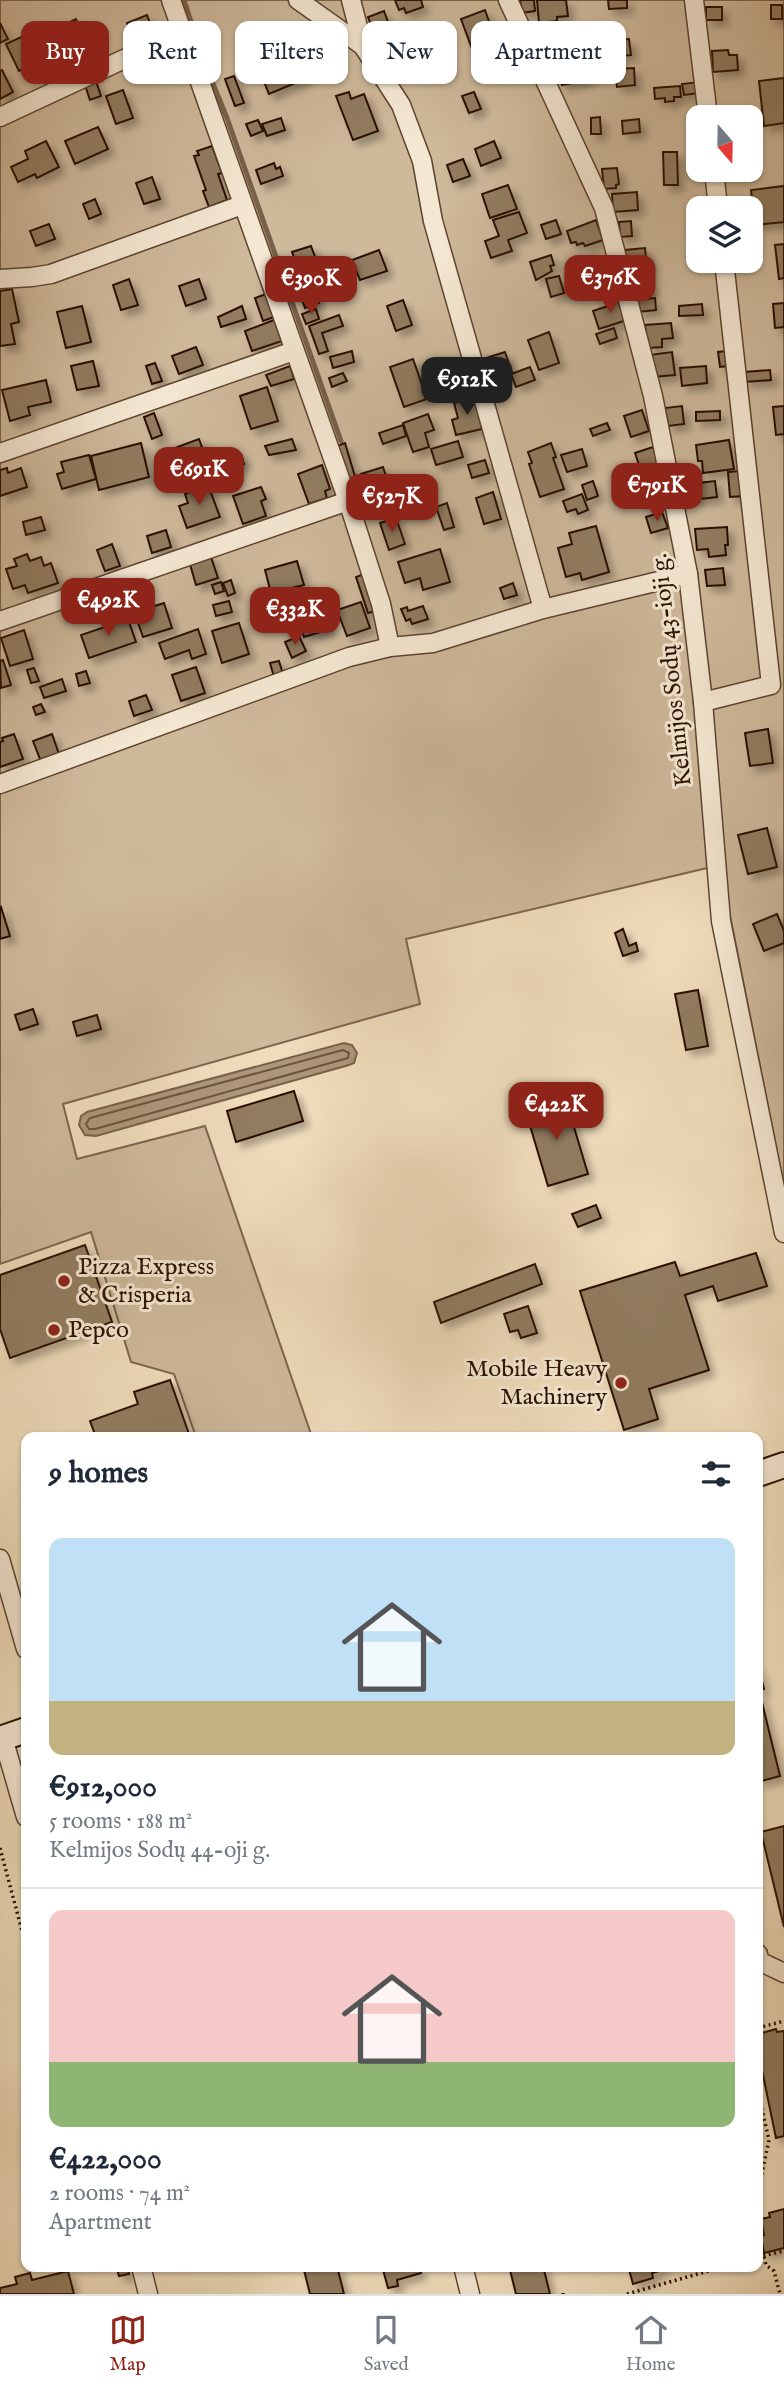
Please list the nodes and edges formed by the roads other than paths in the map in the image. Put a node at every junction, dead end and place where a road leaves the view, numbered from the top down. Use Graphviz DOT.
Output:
graph roads {
  1 [pos="171,0"];
  2 [pos="298,0"];
  3 [pos="351,0"];
  4 [pos="508,0"];
  5 [pos="694,0"];
  6 [pos="178,21"];
  7 [pos="362,42"];
  8 [pos="362,45"];
  9 [pos="123,60"];
  10 [pos="200,84"];
  11 [pos="387,84"];
  12 [pos="707,105"];
  13 [pos="0,117"];
  14 [pos="242,205"];
  15 [pos="726,273"];
  16 [pos="0,279"];
  17 [pos="294,351"];
  18 [pos="0,453"];
  19 [pos="348,500"];
  20 [pos="688,573"];
  21 [pos="543,609"];
  22 [pos="0,621"];
  23 [pos="390,647"];
  24 [pos="777,685"];
  25 [pos="703,702"];
  26 [pos="0,784"];
  27 [pos="784,1233"];
  28 [pos="784,1465"];
  29 [pos="763,1472"];
  30 [pos="0,1559"];
  31 [pos="21,1631"];
  32 [pos="10,1736"];
  33 [pos="21,1792"];
  34 [pos="763,1962"];
  35 [pos="784,1973"];
  36 [pos="142,2272"];
  37 [pos="464,2272"];
  38 [pos="148,2294"];
  39 [pos="470,2294"];
  1 -- 6 [label="street"];
  2 -- 8 [label="street"];
  3 -- 7 [label="street"];
  4 -- 20 [label="street, Kelmijos Sodų 43-ioji g."];
  5 -- 12 [label="street"];
  9 -- 13 [label="street"];
  10 -- 14 [label="street"];
  11 -- 21 [label="street"];
  14 -- 16 [label="street"];
  14 -- 17 [label="street"];
  15 -- 24 [label="street"];
  17 -- 18 [label="street"];
  17 -- 19 [label="street"];
  19 -- 22 [label="street"];
  19 -- 23 [label="street"];
  20 -- 21 [label="street"];
  20 -- 25 [label="street, Kelmijos Sodų 43-ioji g."];
  21 -- 23 [label="street"];
  23 -- 26 [label="street"];
  24 -- 25 [label="street"];
  25 -- 27 [label="street, Kelmijos Sodų 43-ioji g."];
  28 -- 29 [label="main road"];
  30 -- 31 [label="street"];
  32 -- 33 [label="street"];
  34 -- 35 [label="street"];
  36 -- 38 [label="street"];
  37 -- 39 [label="street"];
}
